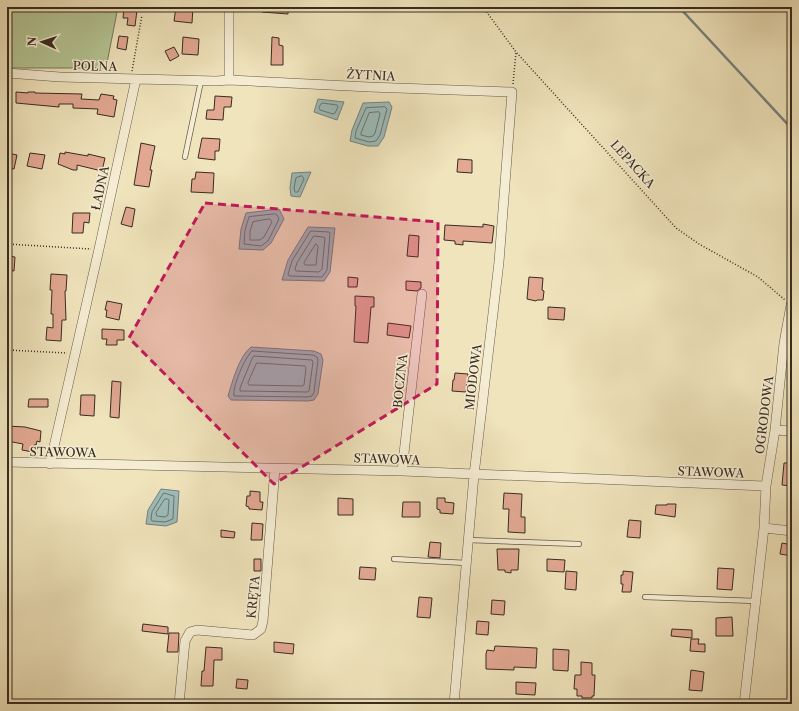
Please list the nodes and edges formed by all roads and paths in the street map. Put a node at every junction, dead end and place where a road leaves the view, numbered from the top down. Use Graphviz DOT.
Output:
graph roads {
  1 [pos="229,7"];
  2 [pos="484,7"];
  3 [pos="142,15"];
  4 [pos="516,52"];
  5 [pos="7,73"];
  6 [pos="133,79"];
  7 [pos="201,80"];
  8 [pos="229,80"];
  9 [pos="512,92"];
  10 [pos="185,157"];
  11 [pos="7,244"];
  12 [pos="99,249"];
  13 [pos="422,294"];
  14 [pos="791,305"];
  15 [pos="7,350"];
  16 [pos="75,354"];
  17 [pos="775,430"];
  18 [pos="792,431"];
  19 [pos="7,462"];
  20 [pos="50,464"];
  21 [pos="275,468"];
  22 [pos="402,471"];
  23 [pos="474,475"];
  24 [pos="766,486"];
  25 [pos="764,528"];
  26 [pos="792,531"];
  27 [pos="468,540"];
  28 [pos="579,544"];
  29 [pos="394,559"];
  30 [pos="466,563"];
  31 [pos="645,597"];
  32 [pos="756,601"];
  33 [pos="179,704"];
  34 [pos="454,704"];
  35 [pos="744,704"];
  1 -- 8 [label="street"];
  2 -- 4 [label="path, LEPACKA"];
  3 -- 6 [label="path"];
  4 -- 9 [label="path"];
  4 -- 14 [label="path, LEPACKA"];
  5 -- 6 [label="street, POLNA"];
  6 -- 7 [label="street"];
  6 -- 12 [label="street, ŁADNA"];
  7 -- 8 [label="street"];
  7 -- 10 [label="lane"];
  8 -- 9 [label="street, ŻYTNIA"];
  9 -- 23 [label="street, MIODOWA"];
  11 -- 12 [label="path"];
  12 -- 16 [label="street, ŁADNA"];
  13 -- 22 [label="street, BOCZNA"];
  14 -- 17 [label="street, OGRODOWA"];
  15 -- 16 [label="path"];
  16 -- 20 [label="street, ŁADNA"];
  17 -- 18 [label="street"];
  17 -- 24 [label="street, OGRODOWA"];
  19 -- 20 [label="street, STAWOWA"];
  20 -- 21 [label="street, STAWOWA"];
  21 -- 22 [label="street, STAWOWA"];
  21 -- 33 [label="street, KRĘTA"];
  22 -- 23 [label="street, STAWOWA"];
  23 -- 24 [label="street, STAWOWA"];
  23 -- 27 [label="street, MIODOWA"];
  24 -- 25 [label="street, OGRODOWA"];
  25 -- 26 [label="street"];
  25 -- 32 [label="street, OGRODOWA"];
  27 -- 28 [label="lane"];
  27 -- 30 [label="street, MIODOWA"];
  29 -- 30 [label="lane"];
  30 -- 34 [label="street, MIODOWA"];
  31 -- 32 [label="lane"];
  32 -- 35 [label="street, OGRODOWA"];
}
